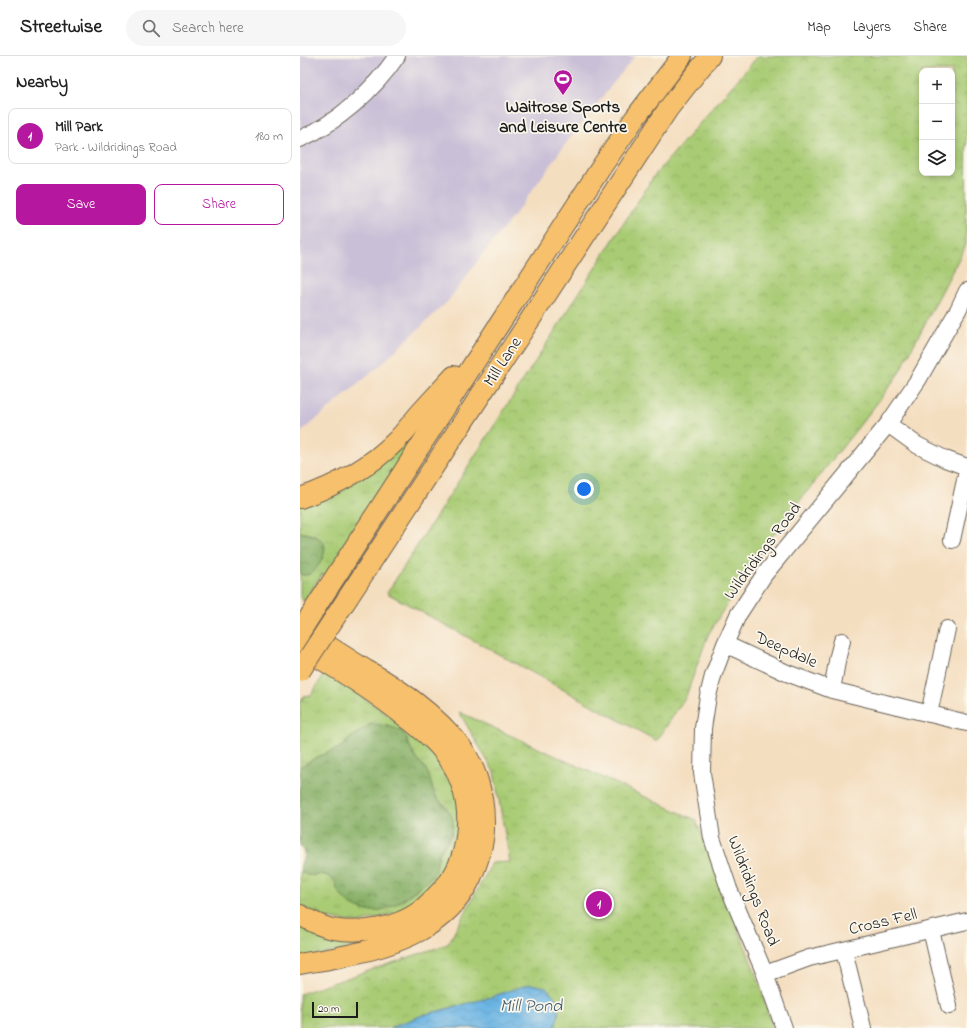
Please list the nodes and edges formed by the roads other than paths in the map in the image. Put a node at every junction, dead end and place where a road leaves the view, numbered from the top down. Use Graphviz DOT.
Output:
graph roads {
  1 [pos="397,56"];
  2 [pos="682,56"];
  3 [pos="710,56"];
  4 [pos="300,139"];
  5 [pos="967,291"];
  6 [pos="491,336"];
  7 [pos="888,424"];
  8 [pos="967,467"];
  9 [pos="967,471"];
  10 [pos="300,498"];
  11 [pos="952,540"];
  12 [pos="300,628"];
  13 [pos="947,629"];
  14 [pos="300,632"];
  15 [pos="842,641"];
  16 [pos="725,644"];
  17 [pos="300,646"];
  18 [pos="300,671"];
  19 [pos="832,690"];
  20 [pos="929,714"];
  21 [pos="967,723"];
  22 [pos="300,915"];
  23 [pos="967,921"];
  24 [pos="931,930"];
  25 [pos="844,950"];
  26 [pos="300,964"];
  27 [pos="765,974"];
  28 [pos="949,1006"];
  29 [pos="784,1028"];
  30 [pos="863,1028"];
  1 -- 4 [label="street"];
  2 -- 6 [label="main road, Mill Lane"];
  3 -- 18 [label="main road, Mill Lane, bridge"];
  5 -- 7 [label="street, Wildridings Road"];
  6 -- 10 [label="main road"];
  6 -- 14 [label="main road, Mill Lane, bridge"];
  7 -- 8 [label="street"];
  7 -- 16 [label="street, Wildridings Road"];
  9 -- 11 [label="street"];
  12 -- 26 [label="main road"];
  13 -- 20 [label="street"];
  15 -- 19 [label="street, Deepdale"];
  16 -- 19 [label="street, Deepdale"];
  16 -- 27 [label="street, Wildridings Road"];
  17 -- 22 [label="main road"];
  19 -- 20 [label="street, Deepdale"];
  20 -- 21 [label="street, Deepdale"];
  23 -- 24 [label="street, Cross Fell"];
  24 -- 25 [label="street, Cross Fell"];
  24 -- 28 [label="street, Cross Fell"];
  25 -- 27 [label="street, Cross Fell"];
  25 -- 30 [label="street, Cross Fell"];
  27 -- 29 [label="street, Wildridings Road"];
}
